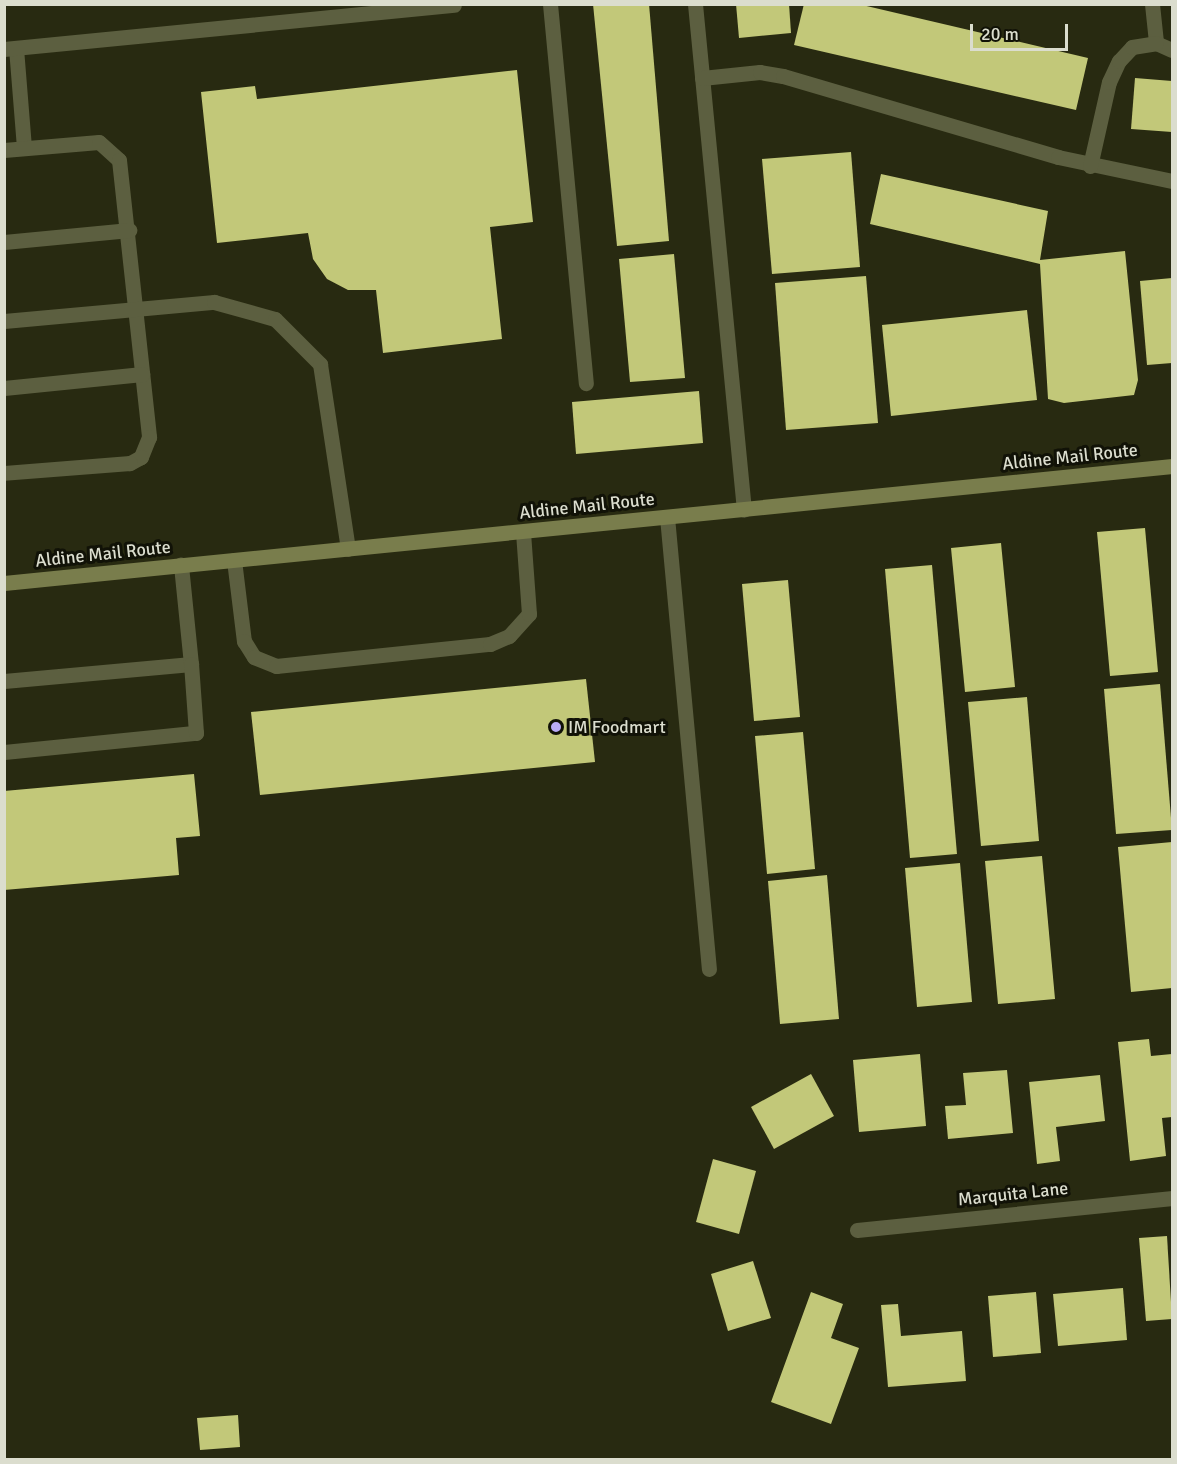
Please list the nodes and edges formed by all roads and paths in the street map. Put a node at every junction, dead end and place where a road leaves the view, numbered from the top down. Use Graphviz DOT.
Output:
graph roads {
  1 [pos="550,4"];
  2 [pos="695,4"];
  3 [pos="1152,4"];
  4 [pos="454,5"];
  5 [pos="1156,43"];
  6 [pos="10,48"];
  7 [pos="1173,50"];
  8 [pos="702,78"];
  9 [pos="24,148"];
  10 [pos="4,150"];
  11 [pos="1090,166"];
  12 [pos="1173,181"];
  13 [pos="129,230"];
  14 [pos="4,242"];
  15 [pos="135,309"];
  16 [pos="4,321"];
  17 [pos="142,374"];
  18 [pos="586,383"];
  19 [pos="4,388"];
  20 [pos="1173,466"];
  21 [pos="4,473"];
  22 [pos="744,510"];
  23 [pos="667,517"];
  24 [pos="523,532"];
  25 [pos="348,549"];
  26 [pos="234,560"];
  27 [pos="181,566"];
  28 [pos="4,583"];
  29 [pos="190,664"];
  30 [pos="4,681"];
  31 [pos="4,752"];
  32 [pos="709,969"];
  33 [pos="1173,1198"];
  34 [pos="857,1230"];
  1 -- 18 [label="street"];
  2 -- 8 [label="street"];
  3 -- 5 [label="street"];
  4 -- 6 [label="street"];
  5 -- 7 [label="street"];
  5 -- 11 [label="street"];
  6 -- 9 [label="street"];
  8 -- 11 [label="street"];
  8 -- 22 [label="street"];
  9 -- 10 [label="street"];
  9 -- 13 [label="street"];
  11 -- 12 [label="street"];
  13 -- 14 [label="street"];
  13 -- 15 [label="street"];
  15 -- 16 [label="street"];
  15 -- 17 [label="street"];
  15 -- 25 [label="street"];
  17 -- 19 [label="street"];
  17 -- 21 [label="street"];
  20 -- 22 [label="main road, Aldine Mail Route"];
  22 -- 23 [label="main road, Aldine Mail Route"];
  23 -- 24 [label="main road, Aldine Mail Route"];
  23 -- 32 [label="street"];
  24 -- 25 [label="main road, Aldine Mail Route"];
  24 -- 26 [label="street"];
  25 -- 26 [label="main road, Aldine Mail Route"];
  26 -- 27 [label="main road, Aldine Mail Route"];
  27 -- 28 [label="main road, Aldine Mail Route"];
  27 -- 29 [label="street"];
  29 -- 30 [label="street"];
  29 -- 31 [label="street"];
  33 -- 34 [label="street, Marquita Lane"];
}
